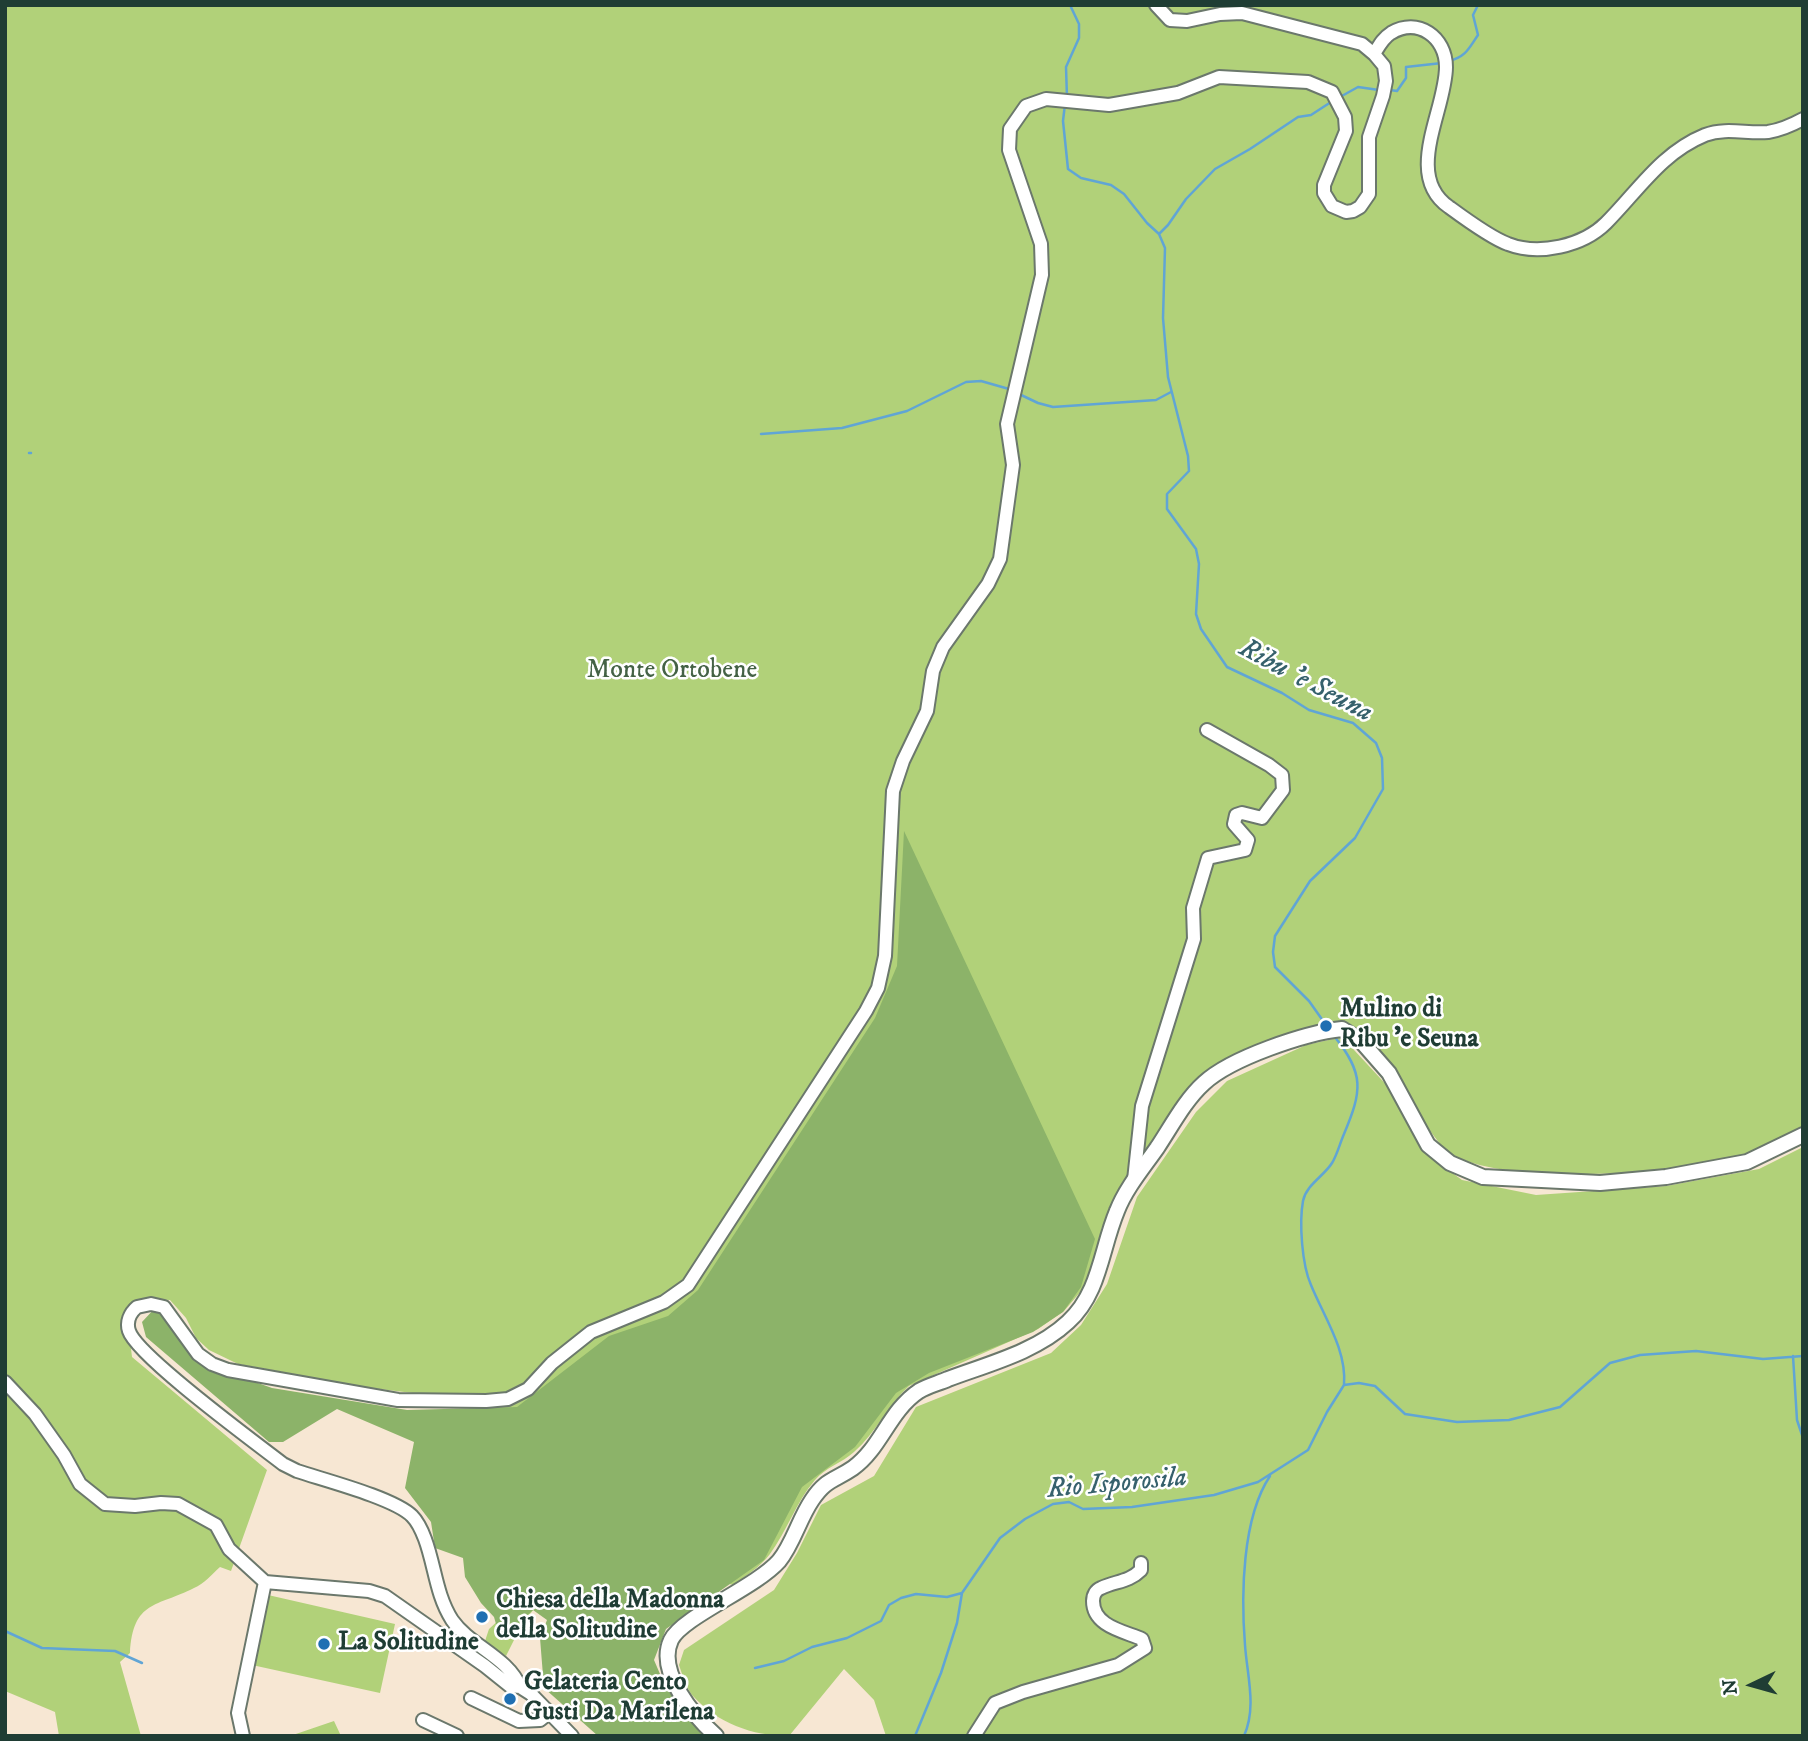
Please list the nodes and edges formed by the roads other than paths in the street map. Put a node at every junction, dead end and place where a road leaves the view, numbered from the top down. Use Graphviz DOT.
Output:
graph roads {
  1 [pos="1156,5"];
  2 [pos="1374,54"];
  3 [pos="1803,119"];
  4 [pos="1207,730"];
  5 [pos="1803,1135"];
  6 [pos="1134,1180"];
  7 [pos="5,1382"];
  8 [pos="1141,1563"];
  9 [pos="265,1582"];
  10 [pos="520,1687"];
  11 [pos="471,1698"];
  12 [pos="550,1712"];
  13 [pos="423,1720"];
  14 [pos="243,1736"];
  15 [pos="457,1736"];
  16 [pos="572,1736"];
  17 [pos="716,1736"];
  18 [pos="974,1736"];
  1 -- 2 [label="street"];
  2 -- 3 [label="street"];
  2 -- 10 [label="street"];
  4 -- 6 [label="street"];
  5 -- 6 [label="main road"];
  6 -- 17 [label="main road"];
  7 -- 9 [label="street"];
  8 -- 18 [label="street"];
  9 -- 10 [label="street"];
  9 -- 14 [label="street"];
  10 -- 12 [label="street"];
  11 -- 12 [label="street"];
  12 -- 16 [label="street"];
  13 -- 15 [label="street"];
}
